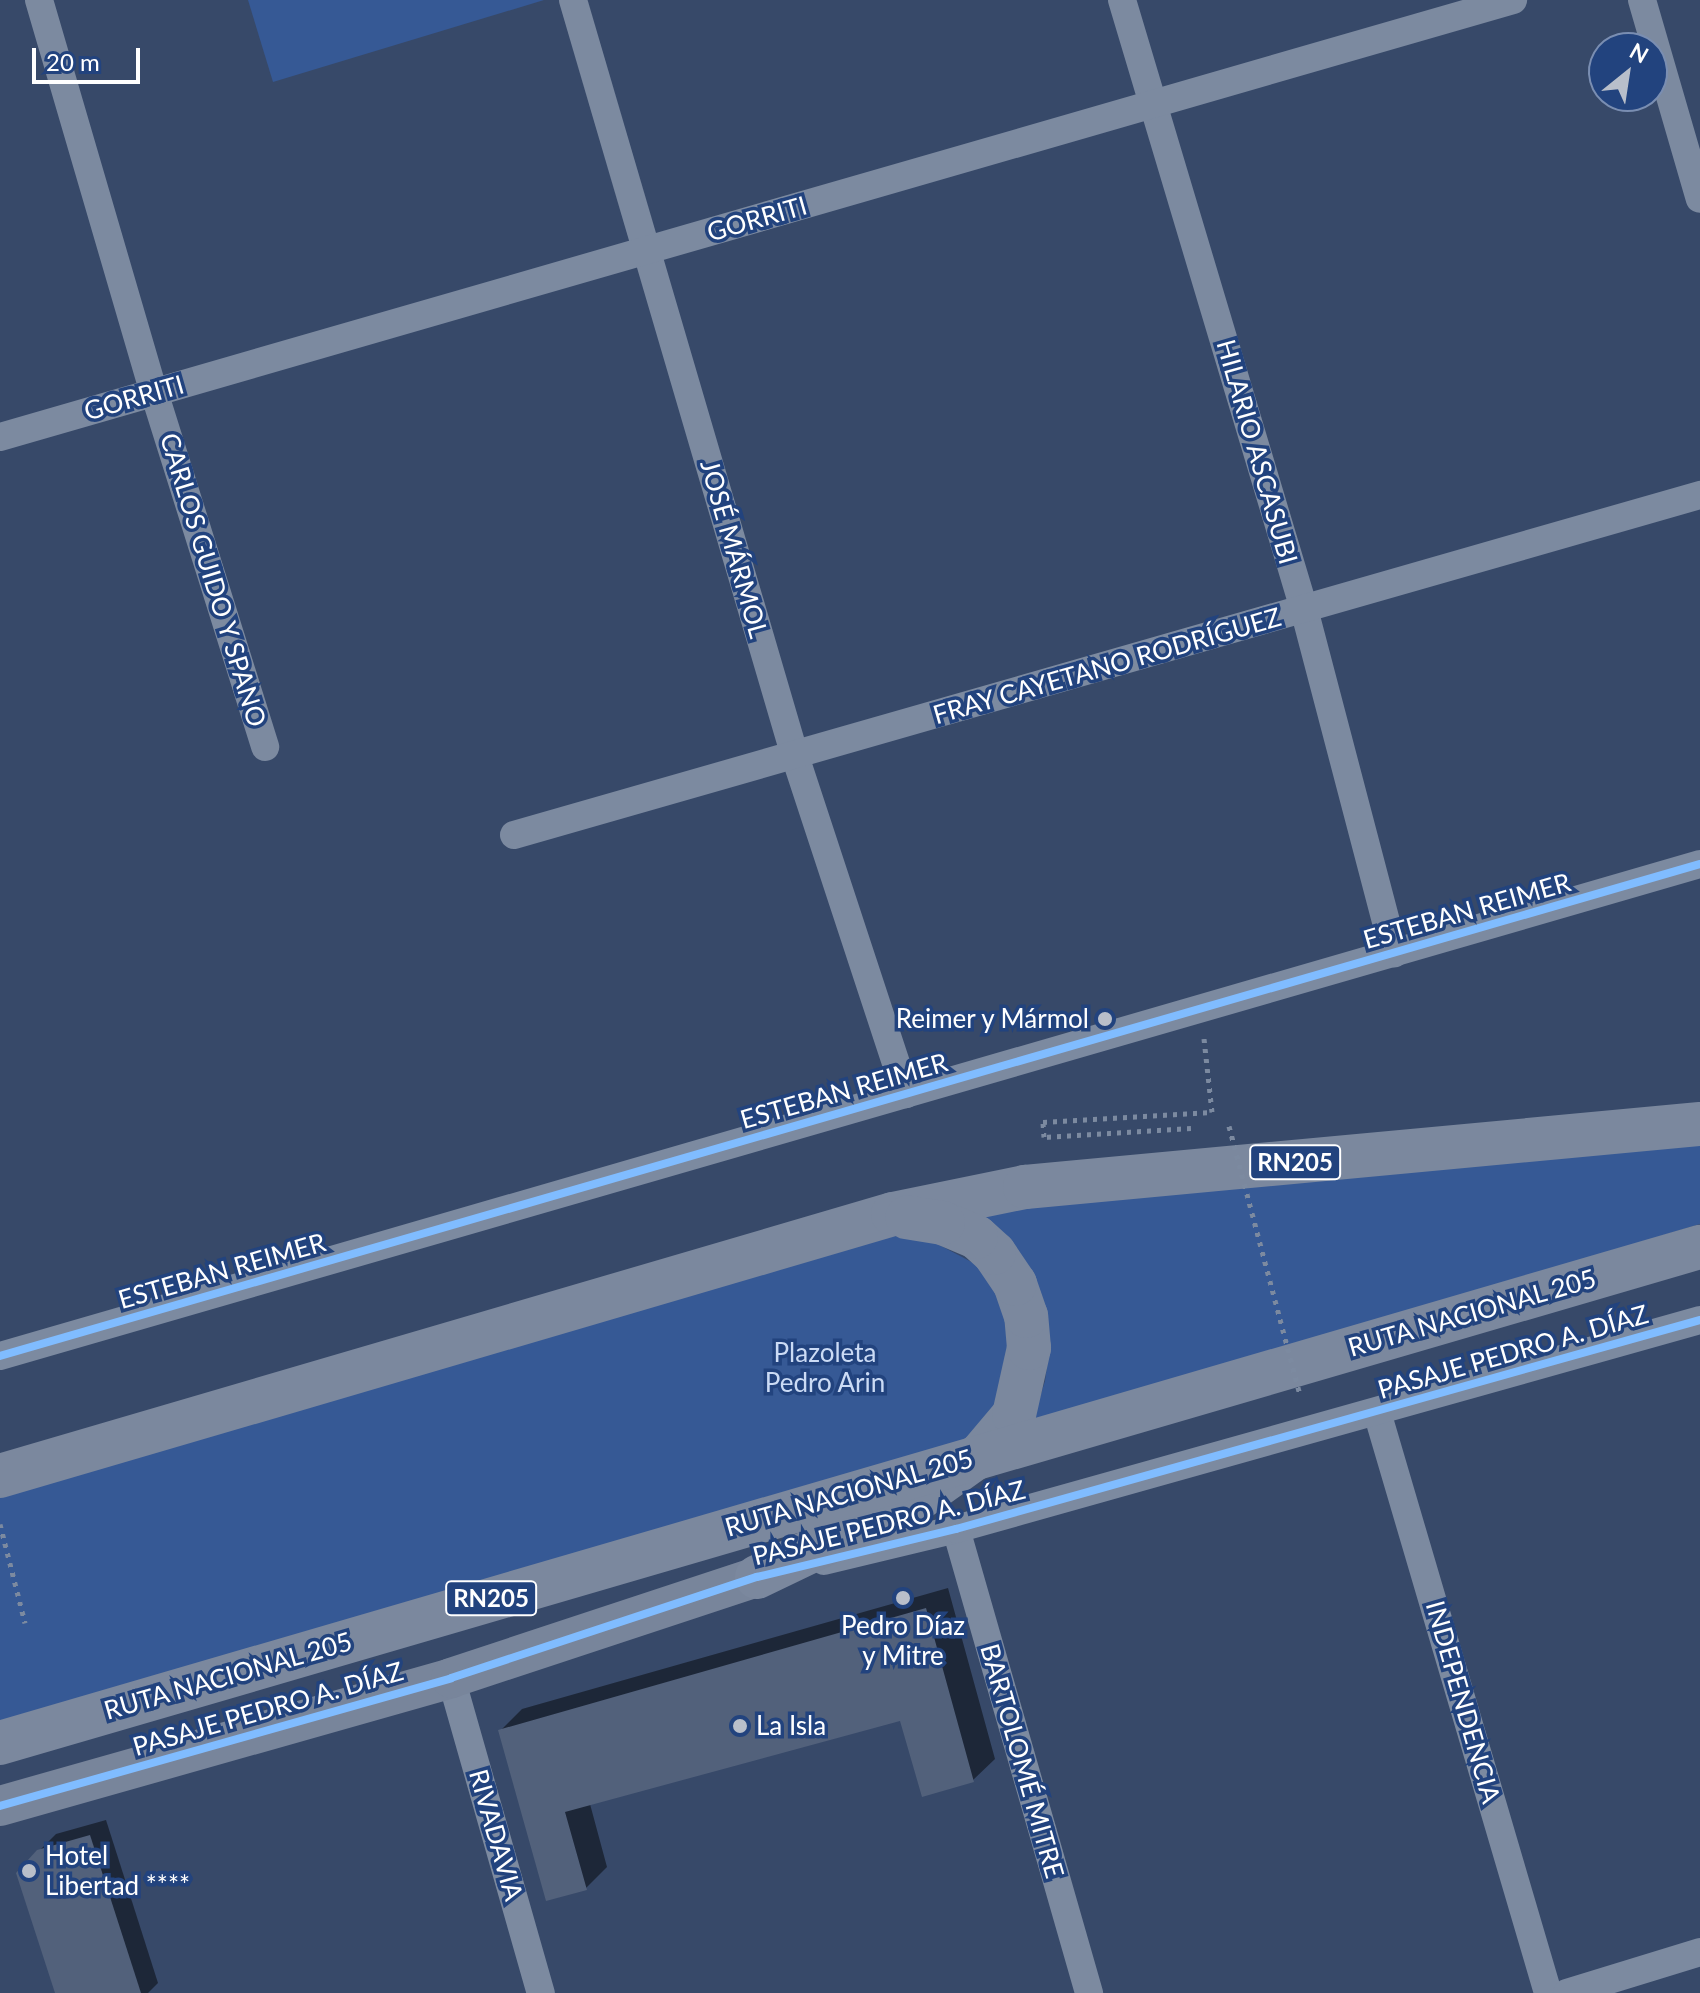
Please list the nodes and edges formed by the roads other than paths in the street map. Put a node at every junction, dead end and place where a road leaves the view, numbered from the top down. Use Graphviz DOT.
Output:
graph roads {
  1 [pos="39,0"];
  2 [pos="573,0"];
  3 [pos="1122,0"];
  4 [pos="1513,0"];
  5 [pos="1642,0"];
  6 [pos="1155,104"];
  7 [pos="1700,199"];
  8 [pos="647,251"];
  9 [pos="154,392"];
  10 [pos="0,437"];
  11 [pos="1700,495"];
  12 [pos="1304,609"];
  13 [pos="265,747"];
  14 [pos="795,756"];
  15 [pos="514,835"];
  16 [pos="1700,864"];
  17 [pos="1394,953"];
  18 [pos="906,1094"];
  19 [pos="1700,1124"];
  20 [pos="893,1214"];
  21 [pos="1700,1247"];
  22 [pos="1700,1320"];
  23 [pos="0,1356"];
  24 [pos="1377,1412"];
  25 [pos="981,1454"];
  26 [pos="0,1476"];
  27 [pos="956,1529"];
  28 [pos="757,1577"];
  29 [pos="451,1678"];
  30 [pos="0,1743"];
  31 [pos="0,1806"];
  32 [pos="1700,1952"];
  33 [pos="541,1993"];
  34 [pos="1089,1993"];
  35 [pos="1548,1993"];
  36 [pos="1567,1993"];
  1 -- 9 [label="street, CARLOS GUIDO Y SPANO"];
  2 -- 8 [label="street, JOSÉ MÁRMOL"];
  3 -- 6 [label="street, HILARIO ASCASUBI"];
  4 -- 6 [label="street, GORRITI"];
  5 -- 7 [label="street"];
  6 -- 8 [label="street, GORRITI"];
  6 -- 12 [label="street, HILARIO ASCASUBI"];
  8 -- 9 [label="street, GORRITI"];
  8 -- 14 [label="street, JOSÉ MÁRMOL"];
  9 -- 10 [label="street, GORRITI"];
  9 -- 13 [label="street, CARLOS GUIDO Y SPANO"];
  11 -- 12 [label="street, FRAY CAYETANO RODRÍGUEZ"];
  12 -- 14 [label="street, FRAY CAYETANO RODRÍGUEZ"];
  12 -- 17 [label="street, HILARIO ASCASUBI"];
  14 -- 15 [label="street, FRAY CAYETANO RODRÍGUEZ"];
  14 -- 18 [label="street, JOSÉ MÁRMOL"];
  16 -- 17 [label="street, ESTEBAN REIMER"];
  17 -- 18 [label="street, ESTEBAN REIMER"];
  18 -- 23 [label="street, ESTEBAN REIMER"];
  19 -- 20 [label="main road, RN205"];
  20 -- 25 [label="main road, RN205"];
  20 -- 26 [label="main road, RN205"];
  21 -- 25 [label="main road, RUTA NACIONAL 205 / RN205"];
  22 -- 24 [label="street, PASAJE PEDRO A. DÍAZ"];
  24 -- 27 [label="street, PASAJE PEDRO A. DÍAZ"];
  24 -- 35 [label="street, INDEPENDENCIA"];
  25 -- 28 [label="main road, RN205"];
  25 -- 30 [label="main road, RUTA NACIONAL 205 / RN205"];
  27 -- 28 [label="street, PASAJE PEDRO A. DÍAZ"];
  27 -- 34 [label="street, BARTOLOMÉ MITRE"];
  28 -- 29 [label="street, PASAJE PEDRO A. DÍAZ"];
  29 -- 31 [label="street, PASAJE PEDRO A. DÍAZ"];
  29 -- 33 [label="street, RIVADAVIA"];
  32 -- 36 [label="street"];
}
